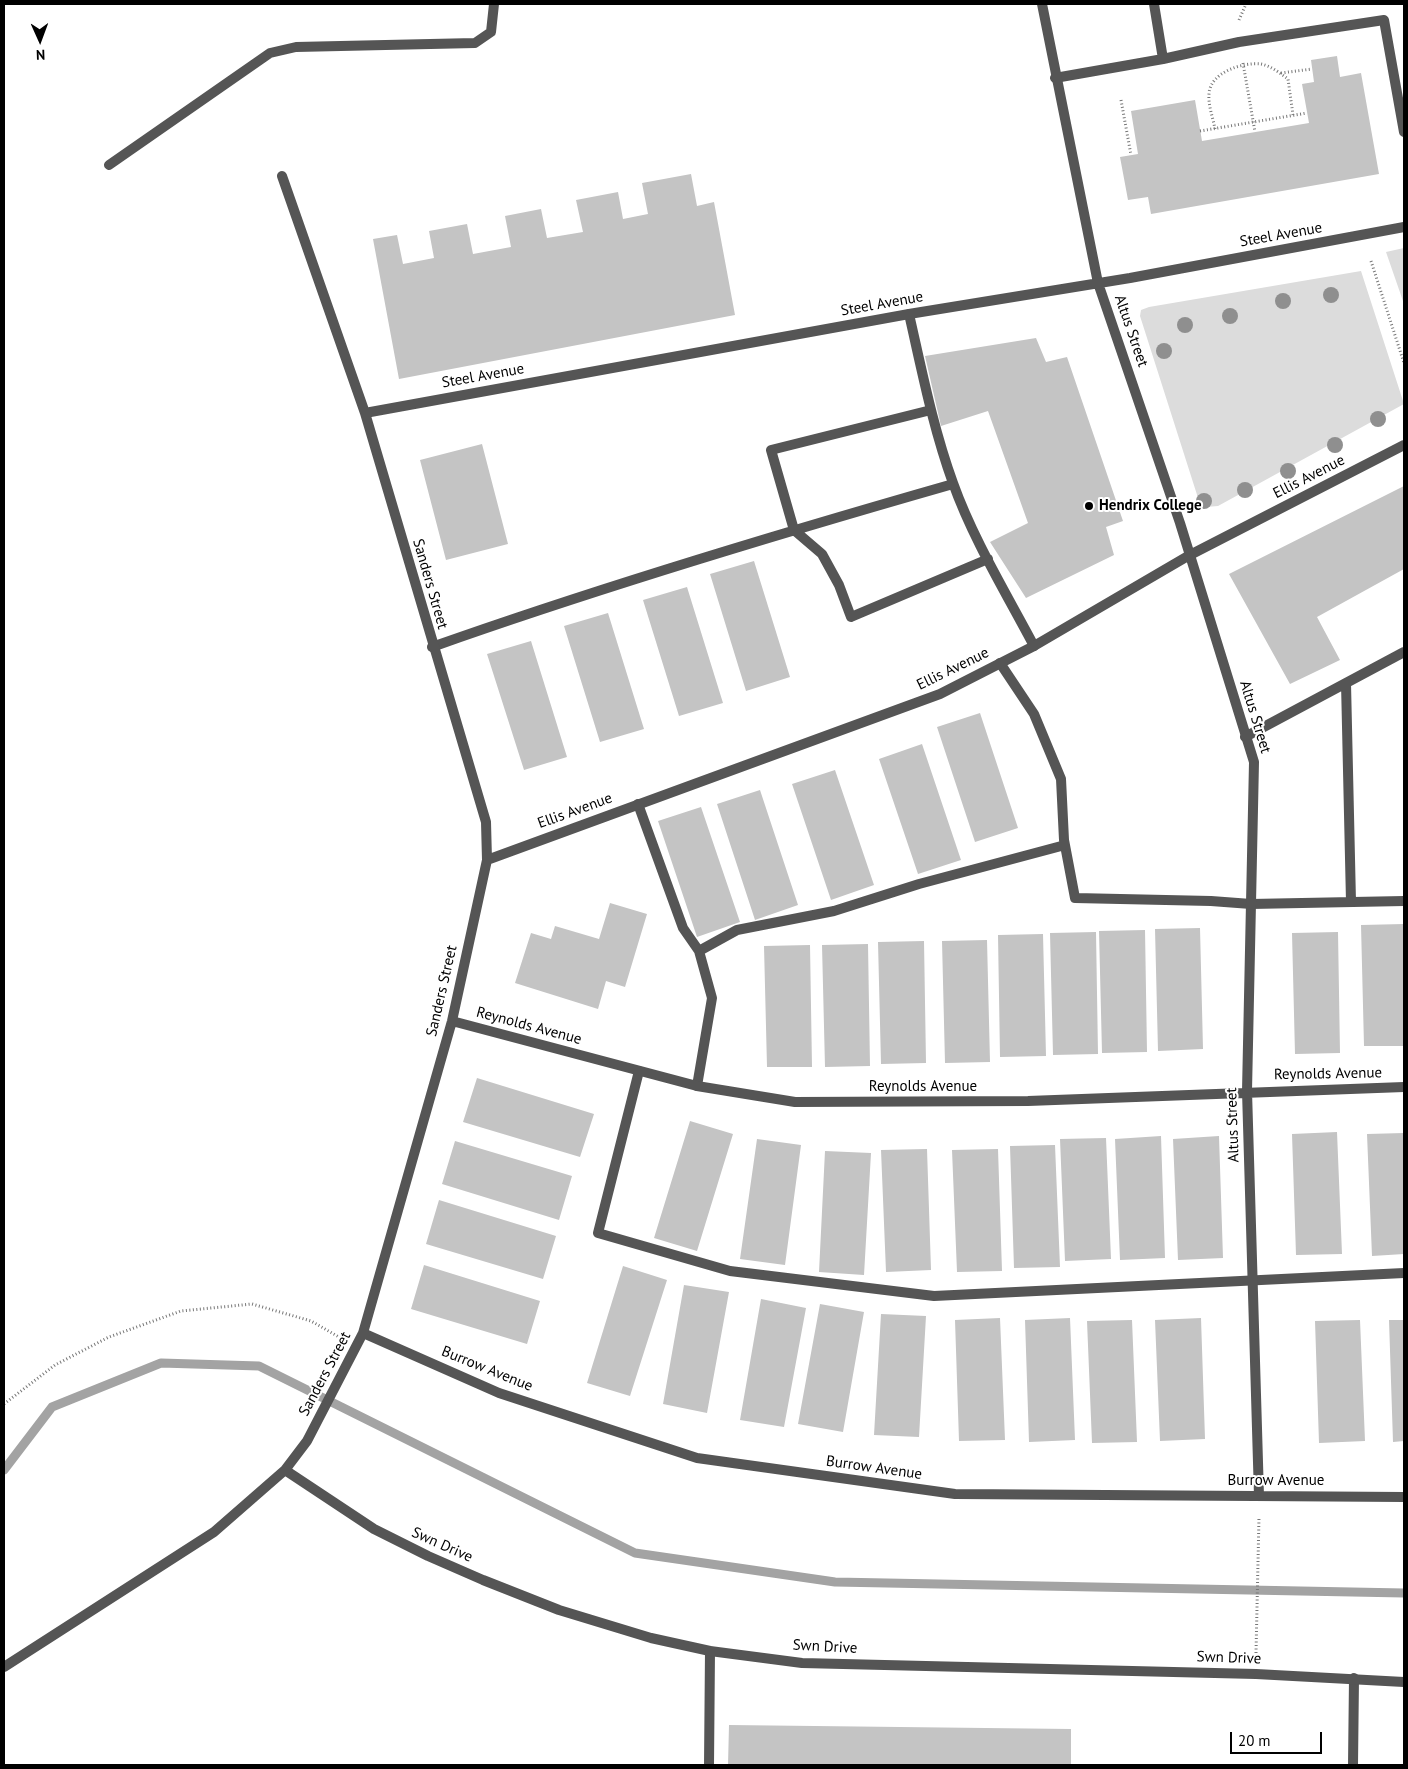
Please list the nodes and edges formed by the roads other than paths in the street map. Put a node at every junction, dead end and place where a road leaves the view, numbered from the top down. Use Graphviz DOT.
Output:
graph roads {
  1 [pos="494,4"];
  2 [pos="1042,4"];
  3 [pos="1154,4"];
  4 [pos="1163,59"];
  5 [pos="1055,78"];
  6 [pos="1404,132"];
  7 [pos="109,165"];
  8 [pos="282,176"];
  9 [pos="1404,228"];
  10 [pos="1098,283"];
  11 [pos="909,314"];
  12 [pos="931,410"];
  13 [pos="365,413"];
  14 [pos="1404,445"];
  15 [pos="953,484"];
  16 [pos="794,530"];
  17 [pos="1188,556"];
  18 [pos="988,559"];
  19 [pos="1034,646"];
  20 [pos="432,647"];
  21 [pos="1404,652"];
  22 [pos="1000,663"];
  23 [pos="1346,683"];
  24 [pos="1245,736"];
  25 [pos="638,804"];
  26 [pos="1064,845"];
  27 [pos="487,860"];
  28 [pos="1404,901"];
  29 [pos="1351,902"];
  30 [pos="1250,904"];
  31 [pos="700,951"];
  32 [pos="452,1021"];
  33 [pos="639,1071"];
  34 [pos="697,1086"];
  35 [pos="1404,1087"];
  36 [pos="1246,1092"];
  37 [pos="1404,1272"];
  38 [pos="1254,1279"];
  39 [pos="363,1333"];
  40 [pos="285,1470"];
  41 [pos="1259,1496"];
  42 [pos="1404,1497"];
  43 [pos="710,1651"];
  44 [pos="4,1667"];
  45 [pos="1354,1678"];
  46 [pos="1404,1682"];
  47 [pos="709,1765"];
  48 [pos="1353,1765"];
  1 -- 7 [label="street"];
  2 -- 5 [label="street, Altus Street"];
  3 -- 4 [label="street"];
  4 -- 5 [label="street"];
  4 -- 6 [label="street"];
  5 -- 10 [label="street, Altus Street"];
  8 -- 13 [label="street, Sanders Street"];
  9 -- 10 [label="street, Steel Avenue"];
  10 -- 11 [label="street, Steel Avenue"];
  10 -- 17 [label="street, Altus Street"];
  11 -- 12 [label="street"];
  11 -- 13 [label="street, Steel Avenue"];
  12 -- 15 [label="street"];
  12 -- 16 [label="street"];
  13 -- 20 [label="street, Sanders Street"];
  14 -- 17 [label="street, Ellis Avenue"];
  15 -- 16 [label="street"];
  15 -- 18 [label="street"];
  16 -- 18 [label="street"];
  16 -- 20 [label="street"];
  17 -- 19 [label="street, Ellis Avenue"];
  17 -- 24 [label="street, Altus Street"];
  18 -- 19 [label="street"];
  19 -- 22 [label="street, Ellis Avenue"];
  20 -- 27 [label="street, Sanders Street"];
  21 -- 23 [label="street"];
  22 -- 25 [label="street, Ellis Avenue"];
  22 -- 26 [label="street"];
  23 -- 24 [label="street"];
  23 -- 29 [label="street"];
  24 -- 30 [label="street, Altus Street"];
  25 -- 27 [label="street, Ellis Avenue"];
  25 -- 31 [label="street"];
  26 -- 30 [label="street"];
  26 -- 31 [label="street"];
  27 -- 32 [label="street, Sanders Street"];
  28 -- 29 [label="street"];
  29 -- 30 [label="street"];
  30 -- 36 [label="street, Altus Street"];
  31 -- 34 [label="street"];
  32 -- 33 [label="street, Reynolds Avenue"];
  32 -- 39 [label="street, Sanders Street"];
  33 -- 34 [label="street, Reynolds Avenue"];
  33 -- 38 [label="street"];
  34 -- 36 [label="street, Reynolds Avenue"];
  35 -- 36 [label="street, Reynolds Avenue"];
  36 -- 38 [label="street, Altus Street"];
  37 -- 38 [label="street"];
  38 -- 41 [label="street, Altus Street"];
  39 -- 40 [label="street, Sanders Street"];
  39 -- 41 [label="street, Burrow Avenue"];
  40 -- 43 [label="street, Swn Drive"];
  40 -- 44 [label="street, Sanders Street"];
  41 -- 42 [label="street, Burrow Avenue"];
  43 -- 45 [label="street, Swn Drive"];
  43 -- 47 [label="street"];
  45 -- 46 [label="street, Swn Drive"];
  45 -- 48 [label="street"];
}
